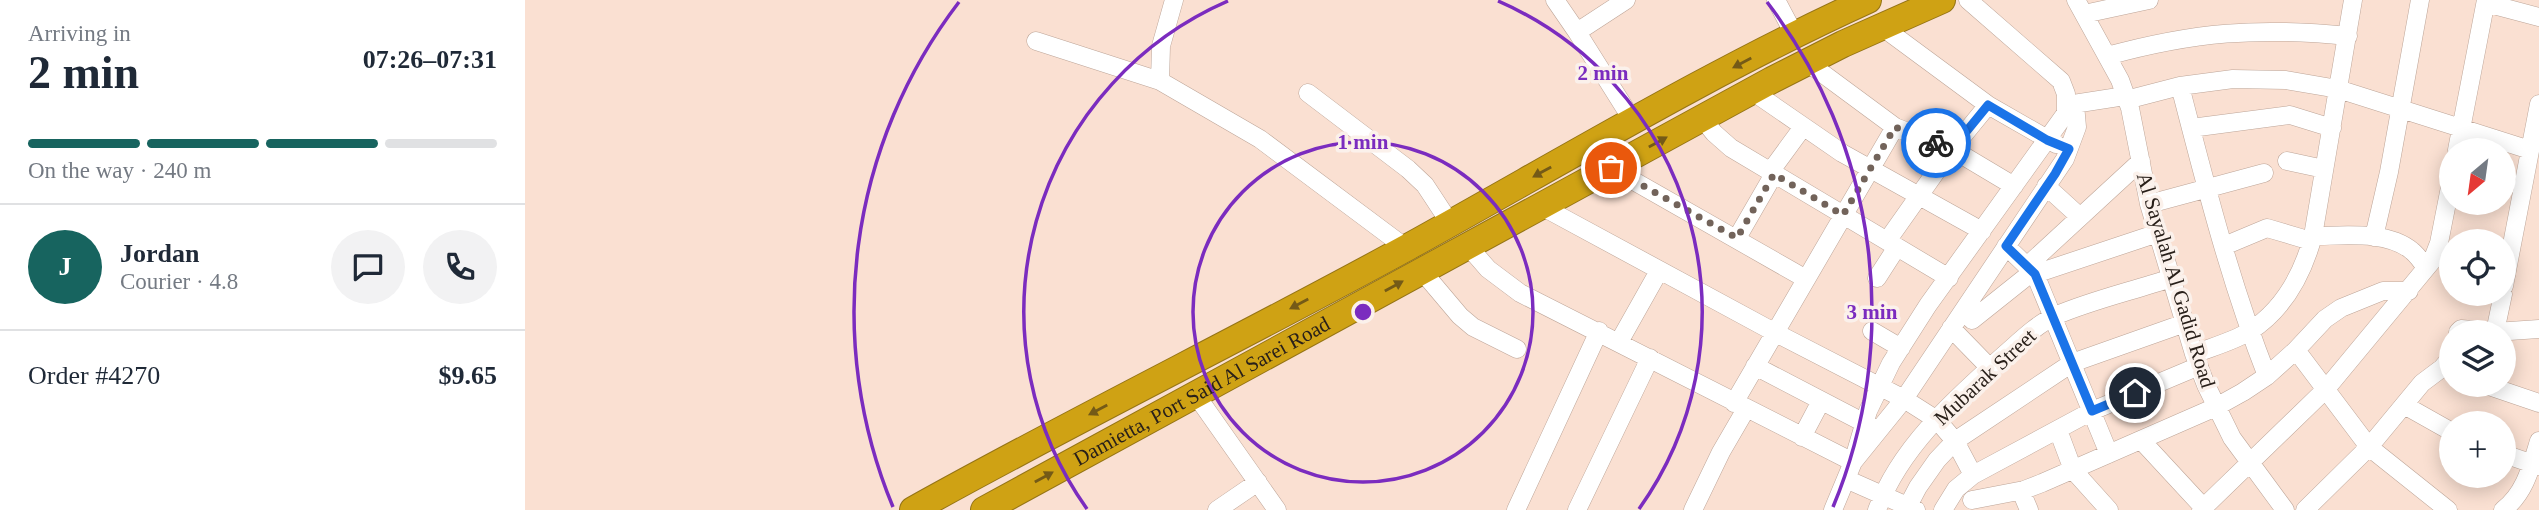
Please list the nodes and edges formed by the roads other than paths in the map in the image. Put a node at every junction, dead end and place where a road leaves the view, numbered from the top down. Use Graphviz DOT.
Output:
graph roads {
  1 [pos="1174,0"];
  2 [pos="1555,0"];
  3 [pos="1626,0"];
  4 [pos="1776,0"];
  5 [pos="1868,0"];
  6 [pos="1942,0"];
  7 [pos="1968,0"];
  8 [pos="2149,0"];
  9 [pos="2353,0"];
  10 [pos="2420,0"];
  11 [pos="2486,1"];
  12 [pos="2080,7"];
  13 [pos="2539,17"];
  14 [pos="1829,18"];
  15 [pos="1881,26"];
  16 [pos="1577,32"];
  17 [pos="2348,36"];
  18 [pos="1786,40"];
  19 [pos="1036,41"];
  20 [pos="1843,44"];
  21 [pos="2107,56"];
  22 [pos="1799,66"];
  23 [pos="1160,81"];
  24 [pos="2180,86"];
  25 [pos="2339,89"];
  26 [pos="1752,91"];
  27 [pos="1308,93"];
  28 [pos="2126,98"];
  29 [pos="2071,104"];
  30 [pos="2539,104"];
  31 [pos="1988,105"];
  32 [pos="2400,109"];
  33 [pos="1702,118"];
  34 [pos="1633,121"];
  35 [pos="1803,127"];
  36 [pos="1895,127"];
  37 [pos="2191,128"];
  38 [pos="2332,128"];
  39 [pos="2461,128"];
  40 [pos="2459,138"];
  41 [pos="2047,140"];
  42 [pos="1952,149"];
  43 [pos="2069,149"];
  44 [pos="2530,150"];
  45 [pos="2141,161"];
  46 [pos="2287,161"];
  47 [pos="1611,168"];
  48 [pos="1870,169"];
  49 [pos="2324,169"];
  50 [pos="1772,173"];
  51 [pos="2264,173"];
  52 [pos="2014,186"];
  53 [pos="2046,186"];
  54 [pos="2207,188"];
  55 [pos="1918,196"];
  56 [pos="2149,205"];
  57 [pos="1541,206"];
  58 [pos="1843,215"];
  59 [pos="2445,215"];
  60 [pos="2080,217"];
  61 [pos="1450,223"];
  62 [pos="2515,229"];
  63 [pos="1982,231"];
  64 [pos="2158,233"];
  65 [pos="2374,237"];
  66 [pos="1737,238"];
  67 [pos="2312,239"];
  68 [pos="1892,244"];
  69 [pos="1468,246"];
  70 [pos="2006,246"];
  71 [pos="2224,246"];
  72 [pos="1406,248"];
  73 [pos="2426,268"];
  74 [pos="2031,270"];
  75 [pos="1422,271"];
  76 [pos="1658,271"];
  77 [pos="1877,278"];
  78 [pos="1949,278"];
  79 [pos="2171,278"];
  80 [pos="1806,279"];
  81 [pos="2409,291"];
  82 [pos="2053,317"];
  83 [pos="1972,320"];
  84 [pos="2185,323"];
  85 [pos="1951,328"];
  86 [pos="2539,329"];
  87 [pos="1599,331"];
  88 [pos="1873,331"];
  89 [pos="2250,331"];
  90 [pos="2516,331"];
  91 [pos="1774,332"];
  92 [pos="1619,342"];
  93 [pos="1901,348"];
  94 [pos="1517,349"];
  95 [pos="2296,350"];
  96 [pos="1650,358"];
  97 [pos="2197,360"];
  98 [pos="2072,363"];
  99 [pos="1755,366"];
  100 [pos="1990,368"];
  101 [pos="2439,370"];
  102 [pos="2267,376"];
  103 [pos="1879,386"];
  104 [pos="2326,389"];
  105 [pos="1196,395"];
  106 [pos="2516,395"];
  107 [pos="1904,399"];
  108 [pos="1821,401"];
  109 [pos="2539,403"];
  110 [pos="2404,405"];
  111 [pos="1740,406"];
  112 [pos="2216,407"];
  113 [pos="2092,411"];
  114 [pos="1937,420"];
  115 [pos="1863,423"];
  116 [pos="2439,425"];
  117 [pos="2058,430"];
  118 [pos="1880,432"];
  119 [pos="1803,437"];
  120 [pos="2141,440"];
  121 [pos="1955,441"];
  122 [pos="2539,441"];
  123 [pos="2369,447"];
  124 [pos="2109,454"];
  125 [pos="2516,458"];
  126 [pos="1853,462"];
  127 [pos="2251,463"];
  128 [pos="2535,465"];
  129 [pos="2073,470"];
  130 [pos="1973,475"];
  131 [pos="1846,479"];
  132 [pos="1258,482"];
  133 [pos="1956,489"];
  134 [pos="2021,491"];
  135 [pos="1880,502"];
  136 [pos="1980,505"];
  137 [pos="2437,507"];
  138 [pos="1912,508"];
  139 [pos="1275,509"];
  140 [pos="2203,509"];
  141 [pos="913,510"];
  142 [pos="984,510"];
  143 [pos="1217,510"];
  144 [pos="1516,510"];
  145 [pos="1577,510"];
  146 [pos="1693,510"];
  147 [pos="1833,510"];
  148 [pos="1943,510"];
  149 [pos="2029,510"];
  150 [pos="2109,510"];
  151 [pos="2285,510"];
  152 [pos="2305,510"];
  153 [pos="2503,510"];
  1 -- 23 [label="street"];
  2 -- 16 [label="street"];
  3 -- 16 [label="street"];
  4 -- 18 [label="street"];
  5 -- 14 [label="highway, Damietta, Port Said Al Sarei Road"];
  6 -- 15 [label="highway, Damietta, Port Said Al Sarei Road"];
  7 -- 29 [label="street"];
  8 -- 12 [label="street"];
  9 -- 17 [label="street"];
  10 -- 32 [label="street"];
  11 -- 13 [label="street"];
  11 -- 39 [label="street"];
  12 -- 21 [label="street, Al Sayalah Al Gadid Road"];
  14 -- 18 [label="highway, Damietta, Port Said Al Sarei Road"];
  14 -- 20 [label="highway"];
  15 -- 20 [label="highway, Damietta, Port Said Al Sarei Road"];
  15 -- 31 [label="street"];
  16 -- 34 [label="street"];
  17 -- 21 [label="street"];
  17 -- 25 [label="street"];
  18 -- 22 [label="highway"];
  18 -- 34 [label="highway, Damietta, Port Said Al Sarei Road, one-way"];
  19 -- 23 [label="street"];
  20 -- 22 [label="highway, Damietta, Port Said Al Sarei Road"];
  21 -- 28 [label="street, Al Sayalah Al Gadid Road"];
  22 -- 26 [label="highway, Damietta, Port Said Al Sarei Road"];
  22 -- 36 [label="street"];
  23 -- 72 [label="street"];
  24 -- 25 [label="street"];
  24 -- 28 [label="street"];
  24 -- 37 [label="street"];
  25 -- 32 [label="street"];
  25 -- 38 [label="street"];
  26 -- 33 [label="highway, Damietta, Port Said Al Sarei Road"];
  26 -- 35 [label="street"];
  27 -- 61 [label="street"];
  28 -- 29 [label="street"];
  28 -- 45 [label="street, Al Sayalah Al Gadid Road"];
  29 -- 41 [label="street"];
  29 -- 43 [label="street"];
  30 -- 44 [label="street"];
  31 -- 41 [label="street"];
  31 -- 42 [label="street"];
  32 -- 39 [label="street"];
  32 -- 65 [label="street"];
  47 -- 33 [label="highway, Damietta, Port Said Al Sarei Road, one-way"];
  33 -- 50 [label="street"];
  34 -- 61 [label="highway, Damietta, Port Said Al Sarei Road, one-way"];
  35 -- 48 [label="street"];
  35 -- 50 [label="street"];
  36 -- 42 [label="street"];
  36 -- 48 [label="street"];
  37 -- 38 [label="street"];
  37 -- 54 [label="street"];
  38 -- 49 [label="street"];
  39 -- 40 [label="street"];
  39 -- 44 [label="street"];
  41 -- 43 [label="street"];
  41 -- 52 [label="street"];
  42 -- 52 [label="street"];
  42 -- 55 [label="street"];
  43 -- 53 [label="street"];
  44 -- 62 [label="street"];
  45 -- 56 [label="street, Al Sayalah Al Gadid Road"];
  45 -- 60 [label="street"];
  46 -- 49 [label="street"];
  47 -- 57 [label="highway, Damietta, Port Said Al Sarei Road"];
  47 -- 66 [label="street"];
  48 -- 55 [label="street"];
  48 -- 58 [label="street"];
  49 -- 67 [label="street"];
  50 -- 58 [label="street"];
  50 -- 66 [label="street"];
  51 -- 54 [label="street"];
  52 -- 63 [label="street"];
  53 -- 60 [label="street"];
  53 -- 70 [label="street"];
  54 -- 56 [label="street"];
  54 -- 71 [label="street"];
  55 -- 63 [label="street"];
  55 -- 68 [label="street"];
  56 -- 64 [label="street, Al Sayalah Al Gadid Road"];
  57 -- 69 [label="highway, Damietta, Port Said Al Sarei Road"];
  57 -- 76 [label="street"];
  58 -- 68 [label="street"];
  58 -- 80 [label="street"];
  59 -- 73 [label="street"];
  60 -- 74 [label="street"];
  61 -- 72 [label="highway, Damietta, Port Said Al Sarei Road"];
  63 -- 78 [label="street"];
  64 -- 74 [label="street"];
  64 -- 79 [label="street, Al Sayalah Al Gadid Road"];
  65 -- 67 [label="street"];
  65 -- 73 [label="street"];
  66 -- 80 [label="street"];
  67 -- 71 [label="street"];
  67 -- 89 [label="street"];
  68 -- 77 [label="street"];
  68 -- 78 [label="street"];
  69 -- 75 [label="highway, Damietta, Port Said Al Sarei Road"];
  69 -- 87 [label="street"];
  70 -- 74 [label="street"];
  70 -- 85 [label="street"];
  71 -- 89 [label="street"];
  72 -- 141 [label="highway, Damietta, Port Said Al Sarei Road, one-way"];
  73 -- 81 [label="street"];
  74 -- 82 [label="street"];
  74 -- 83 [label="street"];
  75 -- 94 [label="street"];
  105 -- 75 [label="highway, Damietta, Port Said Al Sarei Road, one-way"];
  76 -- 91 [label="street"];
  76 -- 92 [label="street"];
  78 -- 93 [label="street"];
  79 -- 82 [label="street, Mubarak Street"];
  79 -- 84 [label="street, Al Sayalah Al Gadid Road"];
  80 -- 91 [label="street"];
  81 -- 95 [label="street"];
  81 -- 104 [label="street"];
  82 -- 98 [label="street"];
  82 -- 100 [label="street, Mubarak Street"];
  84 -- 97 [label="street, Al Sayalah Al Gadid Road"];
  84 -- 98 [label="street"];
  85 -- 100 [label="street"];
  85 -- 107 [label="street"];
  86 -- 90 [label="street"];
  87 -- 92 [label="street"];
  87 -- 144 [label="street"];
  88 -- 93 [label="street"];
  89 -- 97 [label="street"];
  89 -- 102 [label="street"];
  91 -- 99 [label="street"];
  91 -- 103 [label="street"];
  92 -- 96 [label="street"];
  93 -- 103 [label="street"];
  95 -- 102 [label="street"];
  95 -- 104 [label="street"];
  96 -- 111 [label="street"];
  96 -- 145 [label="street"];
  97 -- 112 [label="street, Al Sayalah Al Gadid Road"];
  97 -- 113 [label="street"];
  98 -- 113 [label="street"];
  98 -- 121 [label="street"];
  99 -- 108 [label="street"];
  99 -- 111 [label="street"];
  100 -- 114 [label="street, Mubarak Street"];
  101 -- 110 [label="street"];
  102 -- 112 [label="street"];
  103 -- 107 [label="street"];
  103 -- 115 [label="street"];
  104 -- 123 [label="street"];
  104 -- 127 [label="street"];
  105 -- 132 [label="street"];
  142 -- 105 [label="highway, Damietta, Port Said Al Sarei Road, one-way"];
  106 -- 109 [label="street"];
  107 -- 114 [label="street"];
  107 -- 118 [label="street"];
  108 -- 115 [label="street"];
  108 -- 119 [label="street"];
  110 -- 116 [label="street"];
  110 -- 123 [label="street"];
  111 -- 119 [label="street"];
  111 -- 146 [label="street"];
  112 -- 120 [label="street"];
  112 -- 127 [label="street, Al Sayalah Al Gadid Road"];
  113 -- 117 [label="street"];
  113 -- 124 [label="street"];
  114 -- 121 [label="street"];
  114 -- 135 [label="street, Mubarak Street"];
  115 -- 118 [label="street"];
  115 -- 126 [label="street"];
  117 -- 129 [label="street"];
  117 -- 130 [label="street"];
  118 -- 126 [label="street"];
  119 -- 126 [label="street"];
  120 -- 124 [label="street"];
  120 -- 140 [label="street"];
  121 -- 130 [label="street"];
  121 -- 138 [label="street"];
  122 -- 128 [label="street"];
  123 -- 137 [label="street"];
  123 -- 152 [label="street"];
  124 -- 129 [label="street"];
  125 -- 128 [label="street"];
  126 -- 131 [label="street"];
  127 -- 140 [label="street"];
  127 -- 151 [label="street, Al Sayalah Al Gadid Road"];
  128 -- 153 [label="street"];
  129 -- 134 [label="street"];
  129 -- 150 [label="street"];
  130 -- 133 [label="street"];
  131 -- 135 [label="street"];
  131 -- 147 [label="street"];
  132 -- 139 [label="street"];
  132 -- 143 [label="street"];
  133 -- 136 [label="street"];
  133 -- 148 [label="street"];
  134 -- 136 [label="street"];
  134 -- 149 [label="street"];
  135 -- 138 [label="street"];
}
